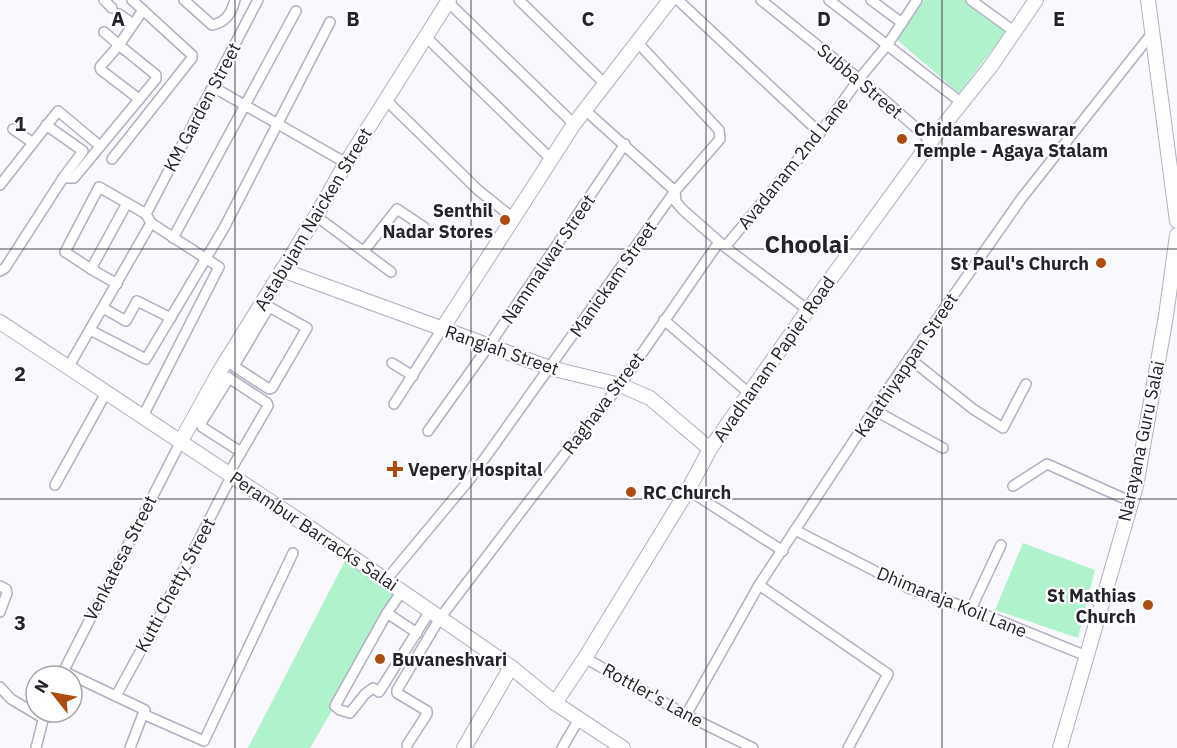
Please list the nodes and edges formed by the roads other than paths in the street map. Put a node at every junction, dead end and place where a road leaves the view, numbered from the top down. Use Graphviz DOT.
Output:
graph roads {
  1 [pos="104,0"];
  2 [pos="132,0"];
  3 [pos="184,0"];
  4 [pos="235,0"];
  5 [pos="258,0"];
  6 [pos="519,0"];
  7 [pos="670,0"];
  8 [pos="678,0"];
  9 [pos="761,0"];
  10 [pos="829,0"];
  11 [pos="871,0"];
  12 [pos="971,0"];
  13 [pos="1036,0"];
  14 [pos="1148,0"];
  15 [pos="448,1"];
  16 [pos="912,2"];
  17 [pos="142,9"];
  18 [pos="296,11"];
  19 [pos="330,22"];
  20 [pos="902,23"];
  21 [pos="133,24"];
  22 [pos="104,32"];
  23 [pos="1015,32"];
  24 [pos="1153,32"];
  25 [pos="426,37"];
  26 [pos="638,43"];
  27 [pos="888,44"];
  28 [pos="119,45"];
  29 [pos="859,79"];
  30 [pos="604,84"];
  31 [pos="213,87"];
  32 [pos="140,99"];
  33 [pos="386,100"];
  34 [pos="962,103"];
  35 [pos="246,104"];
  36 [pos="585,110"];
  37 [pos="278,123"];
  38 [pos="574,124"];
  39 [pos="46,125"];
  40 [pos="13,129"];
  41 [pos="820,133"];
  42 [pos="931,141"];
  43 [pos="33,144"];
  44 [pos="625,144"];
  45 [pos="100,146"];
  46 [pos="112,159"];
  47 [pos="551,159"];
  48 [pos="346,163"];
  49 [pos="63,178"];
  50 [pos="0,185"];
  51 [pos="675,191"];
  52 [pos="127,203"];
  53 [pos="146,214"];
  54 [pos="316,216"];
  55 [pos="513,218"];
  56 [pos="1177,221"];
  57 [pos="151,224"];
  58 [pos="424,227"];
  59 [pos="1177,235"];
  60 [pos="173,238"];
  61 [pos="722,245"];
  62 [pos="364,251"];
  63 [pos="206,258"];
  64 [pos="1176,261"];
  65 [pos="91,268"];
  66 [pos="282,270"];
  67 [pos="0,271"];
  68 [pos="391,272"];
  69 [pos="117,284"];
  70 [pos="1177,300"];
  71 [pos="266,305"];
  72 [pos="103,308"];
  73 [pos="808,310"];
  74 [pos="1166,316"];
  75 [pos="171,318"];
  76 [pos="664,320"];
  77 [pos="0,322"];
  78 [pos="442,329"];
  79 [pos="90,330"];
  80 [pos="488,347"];
  81 [pos="909,358"];
  82 [pos="392,363"];
  83 [pos="230,364"];
  84 [pos="69,366"];
  85 [pos="550,368"];
  86 [pos="223,376"];
  87 [pos="413,376"];
  88 [pos="1026,384"];
  89 [pos="620,385"];
  90 [pos="107,391"];
  91 [pos="750,394"];
  92 [pos="393,404"];
  93 [pos="874,410"];
  94 [pos="143,416"];
  95 [pos="428,431"];
  96 [pos="181,441"];
  97 [pos="943,448"];
  98 [pos="710,449"];
  99 [pos="241,452"];
  100 [pos="230,474"];
  101 [pos="55,486"];
  102 [pos="1013,486"];
  103 [pos="688,490"];
  104 [pos="1132,502"];
  105 [pos="795,530"];
  106 [pos="1001,545"];
  107 [pos="783,551"];
  108 [pos="293,553"];
  109 [pos="386,580"];
  110 [pos="759,585"];
  111 [pos="0,586"];
  112 [pos="402,591"];
  113 [pos="971,609"];
  114 [pos="0,612"];
  115 [pos="387,613"];
  116 [pos="435,615"];
  117 [pos="417,633"];
  118 [pos="1084,648"];
  119 [pos="585,658"];
  120 [pos="67,664"];
  121 [pos="511,667"];
  122 [pos="84,682"];
  123 [pos="0,687"];
  124 [pos="116,696"];
  125 [pos="555,703"];
  126 [pos="24,705"];
  127 [pos="143,714"];
  128 [pos="686,716"];
  129 [pos="579,719"];
  130 [pos="42,724"];
  131 [pos="407,745"];
  132 [pos="36,748"];
  133 [pos="130,748"];
  134 [pos="464,748"];
  135 [pos="562,748"];
  136 [pos="622,748"];
  137 [pos="753,748"];
  138 [pos="848,748"];
  139 [pos="1052,748"];
  140 [pos="1060,748"];
  141 [pos="1066,748"];
  1 -- 21 [label="street"];
  2 -- 17 [label="street"];
  3 -- 4 [label="street"];
  5 -- 31 [label="street, KM Garden Street"];
  6 -- 30 [label="street"];
  7 -- 26 [label="street"];
  8 -- 41 [label="street"];
  9 -- 29 [label="street, Subba Street"];
  10 -- 27 [label="street"];
  11 -- 20 [label="street"];
  12 -- 23 [label="street"];
  13 -- 23 [label="street, Avadhanam Papier Road"];
  14 -- 24 [label="street"];
  15 -- 25 [label="street, Astabujam Naicken Street"];
  15 -- 38 [label="street"];
  16 -- 20 [label="street, Avadanam 2nd Lane"];
  17 -- 21 [label="street"];
  17 -- 46 [label="street"];
  18 -- 35 [label="street"];
  19 -- 37 [label="street"];
  20 -- 27 [label="street, Avadanam 2nd Lane"];
  21 -- 28 [label="street"];
  22 -- 28 [label="street"];
  23 -- 34 [label="street, Avadhanam Papier Road"];
  24 -- 56 [label="street"];
  24 -- 81 [label="street, Kalathiyappan Street"];
  25 -- 33 [label="street, Astabujam Naicken Street"];
  25 -- 47 [label="street"];
  26 -- 30 [label="street"];
  26 -- 51 [label="street, Manickam Street"];
  27 -- 29 [label="street, Avadanam 2nd Lane"];
  27 -- 34 [label="street"];
  28 -- 32 [label="street"];
  28 -- 32 [label="street"];
  29 -- 41 [label="street, Avadanam 2nd Lane"];
  29 -- 42 [label="street, Subba Street"];
  30 -- 36 [label="street"];
  31 -- 35 [label="street"];
  31 -- 53 [label="street, KM Garden Street"];
  32 -- 45 [label="street"];
  33 -- 48 [label="street, Astabujam Naicken Street"];
  33 -- 55 [label="street"];
  34 -- 42 [label="street, Avadhanam Papier Road"];
  35 -- 37 [label="street"];
  35 -- 60 [label="street"];
  36 -- 38 [label="street"];
  36 -- 44 [label="street"];
  37 -- 48 [label="street"];
  37 -- 63 [label="street"];
  38 -- 47 [label="street"];
  39 -- 43 [label="street"];
  39 -- 45 [label="street"];
  39 -- 49 [label="street"];
  40 -- 43 [label="street"];
  41 -- 61 [label="street, Avadanam 2nd Lane"];
  42 -- 73 [label="street, Avadhanam Papier Road"];
  43 -- 50 [label="street"];
  44 -- 51 [label="street"];
  44 -- 80 [label="street, Nammalwar Street"];
  45 -- 49 [label="street"];
  47 -- 55 [label="street"];
  48 -- 54 [label="street, Astabujam Naicken Street"];
  49 -- 67 [label="street"];
  51 -- 61 [label="street"];
  51 -- 85 [label="street, Manickam Street"];
  52 -- 53 [label="street"];
  52 -- 65 [label="street"];
  52 -- 65 [label="street"];
  53 -- 57 [label="street"];
  54 -- 62 [label="street"];
  54 -- 66 [label="street, Astabujam Naicken Street"];
  55 -- 78 [label="street"];
  57 -- 60 [label="street"];
  57 -- 69 [label="street"];
  58 -- 62 [label="street"];
  59 -- 64 [label="street, Narayana Guru Salai"];
  60 -- 63 [label="street"];
  61 -- 73 [label="street"];
  61 -- 76 [label="street, Raghava Street"];
  62 -- 68 [label="street"];
  63 -- 75 [label="street"];
  63 -- 94 [label="street"];
  64 -- 74 [label="street, Narayana Guru Salai"];
  65 -- 69 [label="street"];
  66 -- 71 [label="street, Astabujam Naicken Street"];
  66 -- 78 [label="street, Rangiah Street"];
  69 -- 72 [label="street"];
  70 -- 74 [label="street"];
  71 -- 83 [label="street, Astabujam Naicken Street"];
  71 -- 83 [label="street"];
  72 -- 75 [label="street"];
  72 -- 79 [label="street"];
  73 -- 91 [label="street, Avadhanam Papier Road"];
  74 -- 104 [label="street, Narayana Guru Salai"];
  75 -- 79 [label="street"];
  76 -- 89 [label="street, Raghava Street"];
  76 -- 91 [label="street"];
  77 -- 84 [label="street, Perambur Barracks Salai"];
  78 -- 80 [label="street, Rangiah Street"];
  78 -- 87 [label="street"];
  79 -- 84 [label="street"];
  80 -- 85 [label="street, Rangiah Street"];
  80 -- 95 [label="street, Nammalwar Street"];
  81 -- 88 [label="street"];
  81 -- 93 [label="street, Kalathiyappan Street"];
  82 -- 87 [label="street"];
  83 -- 86 [label="street, Astabujam Naicken Street"];
  84 -- 90 [label="street, Perambur Barracks Salai"];
  85 -- 89 [label="street, Rangiah Street"];
  85 -- 109 [label="street, Manickam Street"];
  86 -- 96 [label="street, Astabujam Naicken Street"];
  86 -- 99 [label="street"];
  86 -- 99 [label="street, Kutti Chetty Street"];
  87 -- 92 [label="street"];
  89 -- 98 [label="street, Rangiah Street"];
  89 -- 116 [label="street, Raghava Street"];
  90 -- 94 [label="street, Perambur Barracks Salai"];
  90 -- 101 [label="street"];
  91 -- 98 [label="street, Avadhanam Papier Road"];
  93 -- 97 [label="street"];
  93 -- 105 [label="street, Kalathiyappan Street"];
  94 -- 96 [label="street, Perambur Barracks Salai"];
  96 -- 100 [label="street, Perambur Barracks Salai"];
  96 -- 120 [label="street, Venkatesa Street"];
  98 -- 103 [label="street, Avadhanam Papier Road"];
  99 -- 100 [label="street, Kutti Chetty Street"];
  100 -- 109 [label="street, Perambur Barracks Salai"];
  100 -- 124 [label="street, Kutti Chetty Street"];
  102 -- 104 [label="street"];
  103 -- 107 [label="street"];
  103 -- 119 [label="street, Avadhanam Papier Road"];
  104 -- 118 [label="street, Narayana Guru Salai"];
  105 -- 107 [label="street, Kalathiyappan Street"];
  105 -- 113 [label="street, Dhimaraja Koil Lane"];
  106 -- 113 [label="street"];
  107 -- 110 [label="street, Kalathiyappan Street"];
  108 -- 127 [label="street"];
  109 -- 112 [label="street, Perambur Barracks Salai"];
  110 -- 128 [label="street, Kalathiyappan Street"];
  110 -- 138 [label="street"];
  111 -- 114 [label="street"];
  112 -- 115 [label="street"];
  112 -- 116 [label="street, Perambur Barracks Salai"];
  113 -- 118 [label="street, Dhimaraja Koil Lane"];
  115 -- 117 [label="street"];
  115 -- 117 [label="street"];
  116 -- 117 [label="street"];
  116 -- 121 [label="street, Perambur Barracks Salai"];
  116 -- 131 [label="street"];
  118 -- 139 [label="street"];
  118 -- 140 [label="street"];
  118 -- 141 [label="street"];
  119 -- 125 [label="street, Avadhanam Papier Road"];
  119 -- 128 [label="street, Rottler's Lane"];
  121 -- 125 [label="street, Perambur Barracks Salai"];
  121 -- 134 [label="street"];
  122 -- 124 [label="street"];
  123 -- 126 [label="street"];
  124 -- 127 [label="street"];
  125 -- 129 [label="street, Perambur Barracks Salai"];
  127 -- 133 [label="street"];
  128 -- 137 [label="street, Rottler's Lane"];
  129 -- 135 [label="street"];
  129 -- 136 [label="street, Perambur Barracks Salai"];
  130 -- 132 [label="street"];
}
